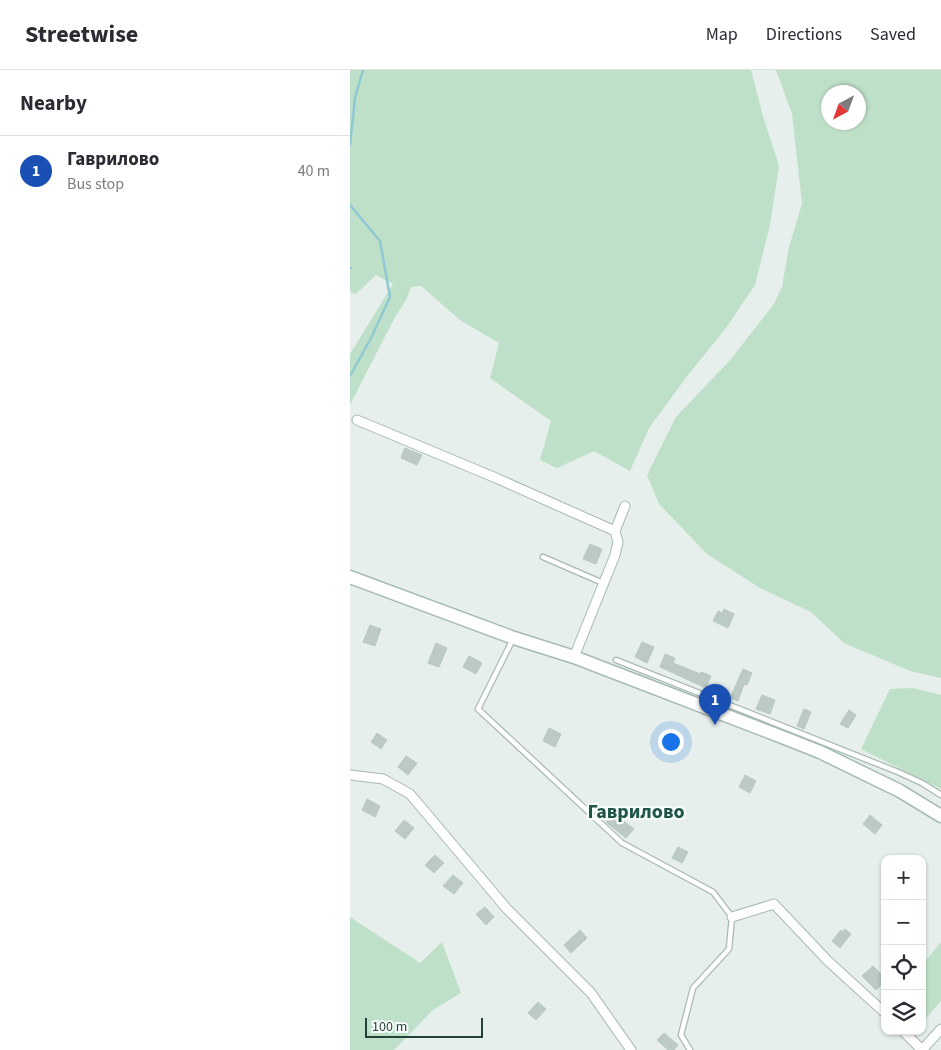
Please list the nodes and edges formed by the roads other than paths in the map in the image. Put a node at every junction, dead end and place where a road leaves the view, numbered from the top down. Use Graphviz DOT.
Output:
graph roads {
  1 [pos="357,420"];
  2 [pos="625,506"];
  3 [pos="615,531"];
  4 [pos="543,557"];
  5 [pos="350,577"];
  6 [pos="603,582"];
  7 [pos="514,638"];
  8 [pos="574,657"];
  9 [pos="616,660"];
  10 [pos="350,775"];
  11 [pos="941,795"];
  12 [pos="941,816"];
  13 [pos="732,916"];
  14 [pos="881,1009"];
  15 [pos="941,1029"];
  16 [pos="907,1035"];
  17 [pos="631,1050"];
  18 [pos="690,1050"];
  19 [pos="922,1050"];
  1 -- 3 [label="street"];
  2 -- 3 [label="street"];
  3 -- 6 [label="street"];
  4 -- 6 [label="lane"];
  5 -- 7 [label="street"];
  6 -- 8 [label="street"];
  7 -- 8 [label="street"];
  7 -- 13 [label="lane"];
  8 -- 12 [label="street"];
  9 -- 11 [label="lane"];
  10 -- 17 [label="street"];
  13 -- 14 [label="street"];
  13 -- 18 [label="lane"];
  15 -- 19 [label="street"];
  16 -- 19 [label="street"];
}
